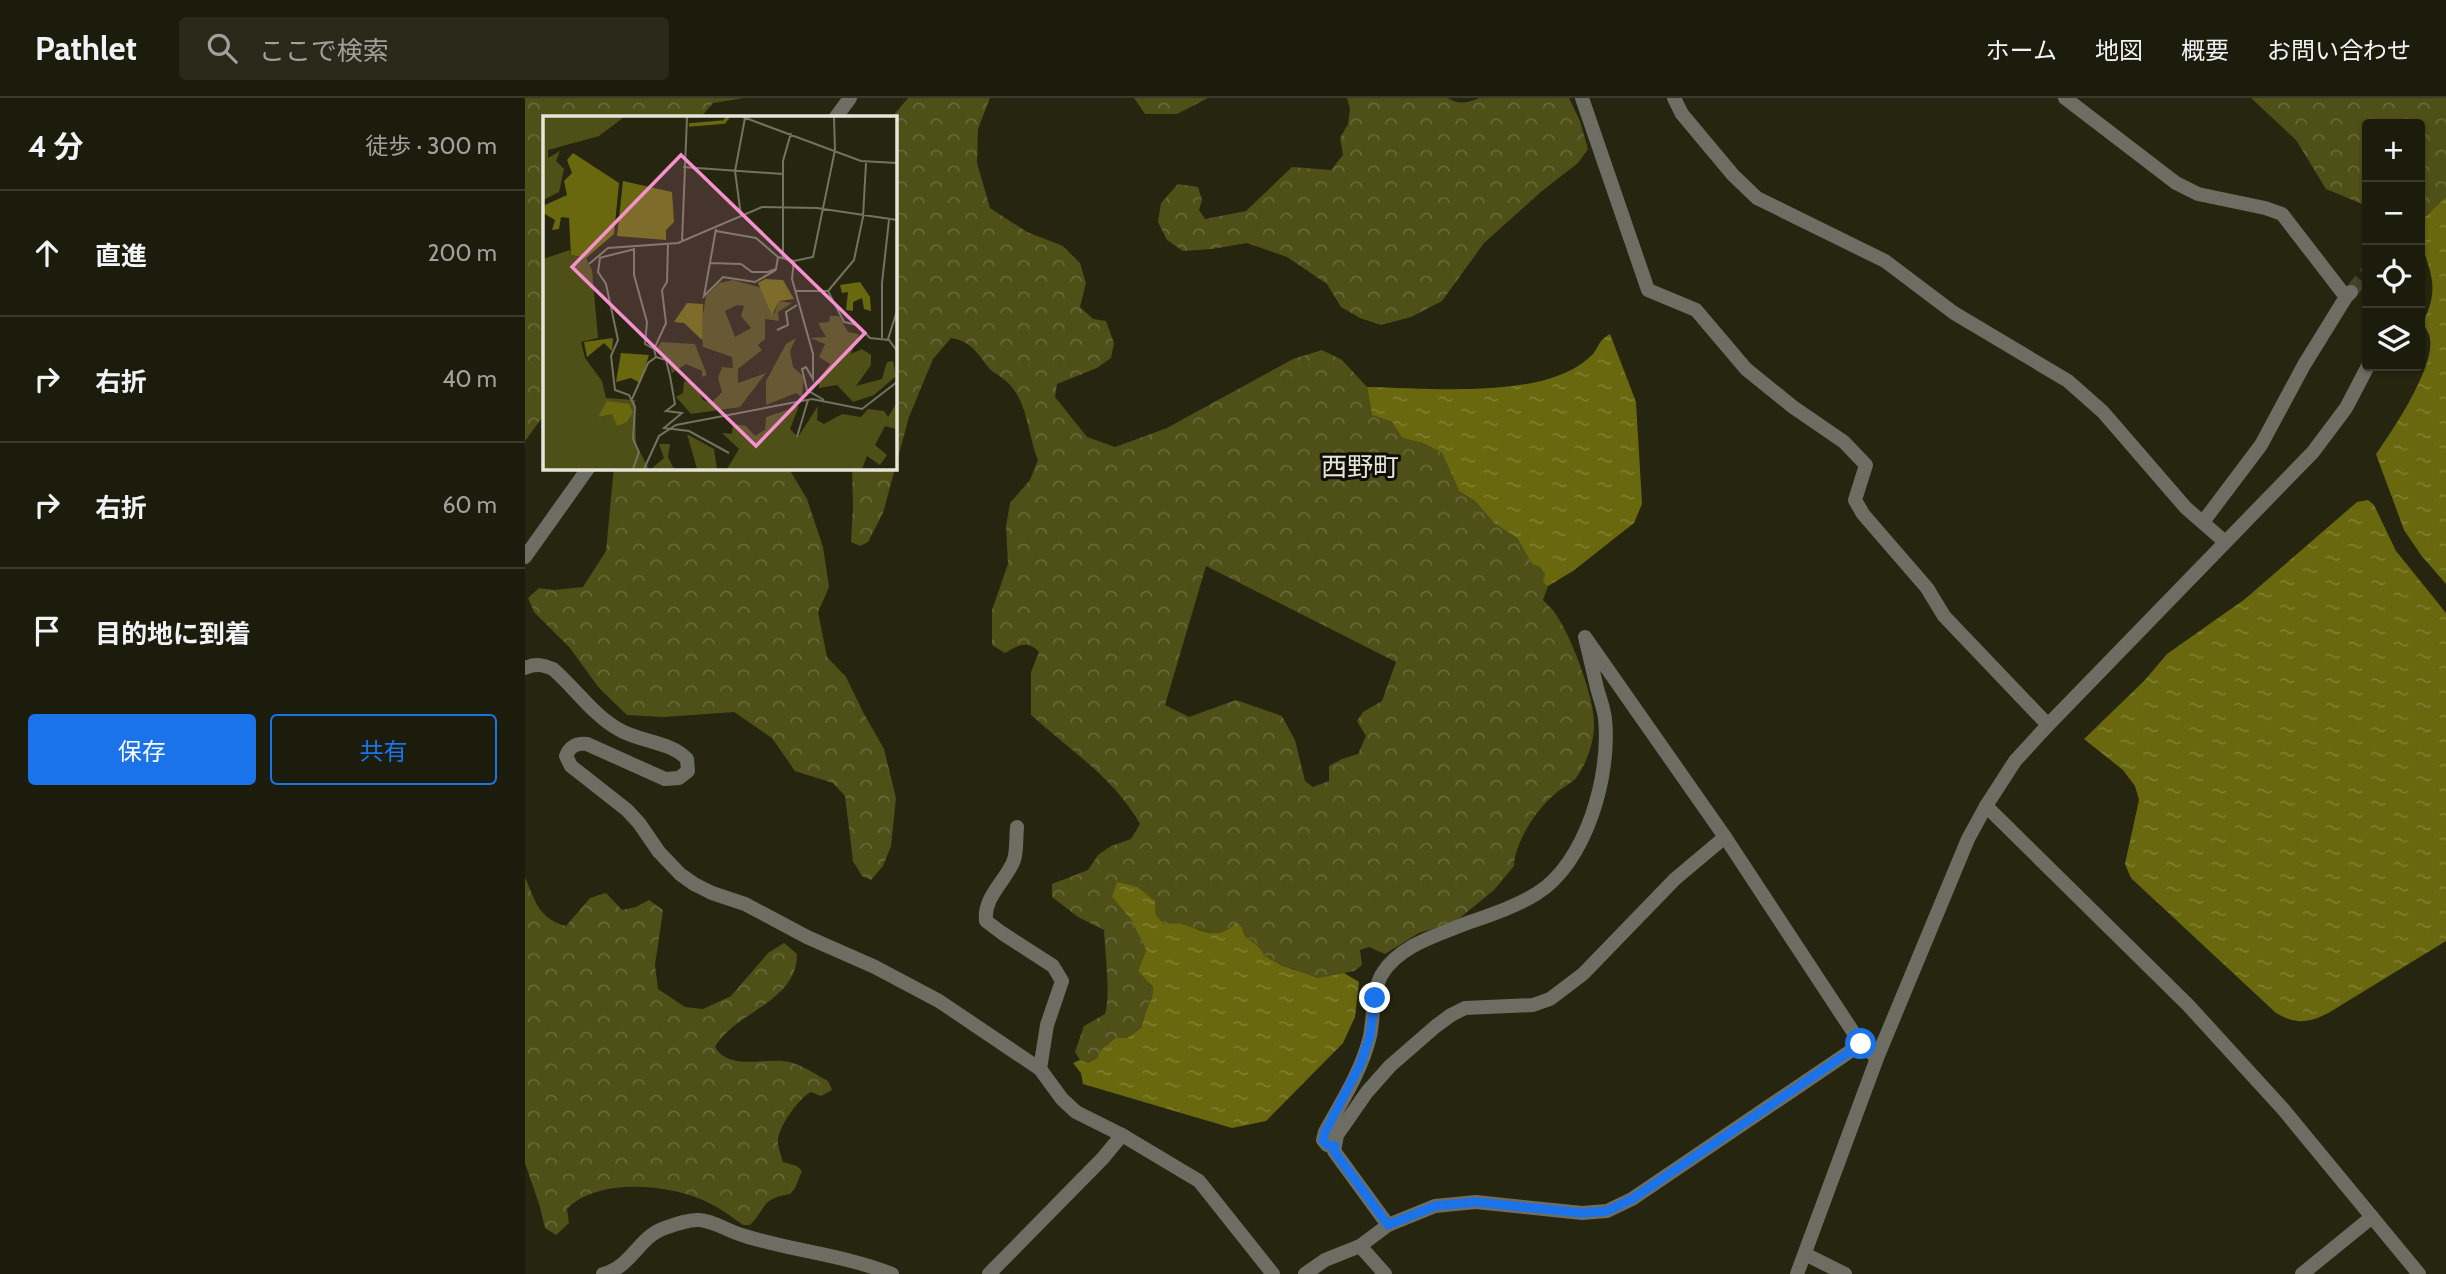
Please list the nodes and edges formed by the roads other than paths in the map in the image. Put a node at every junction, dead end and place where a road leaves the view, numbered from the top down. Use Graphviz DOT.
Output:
graph roads {
  1 [pos="850,98"];
  2 [pos="1582,98"];
  3 [pos="1674,98"];
  4 [pos="2065,98"];
  5 [pos="837,116"];
  6 [pos="2365,371"];
  7 [pos="588,469"];
  8 [pos="2203,522"];
  9 [pos="2224,541"];
  10 [pos="525,558"];
  11 [pos="525,668"];
  12 [pos="2048,725"];
  13 [pos="1986,806"];
  14 [pos="1017,827"];
  15 [pos="1725,837"];
  16 [pos="1861,1044"];
  17 [pos="1877,1058"];
  18 [pos="1040,1069"];
  19 [pos="1122,1135"];
  20 [pos="1335,1146"];
  21 [pos="2372,1217"];
  22 [pos="1388,1225"];
  23 [pos="1360,1246"];
  24 [pos="1804,1254"];
  25 [pos="603,1274"];
  26 [pos="891,1274"];
  27 [pos="989,1274"];
  28 [pos="1273,1274"];
  29 [pos="1305,1274"];
  30 [pos="1385,1274"];
  31 [pos="1797,1274"];
  32 [pos="1845,1274"];
  33 [pos="2302,1274"];
  34 [pos="2419,1274"];
  1 -- 5 [label="street"];
  2 -- 12 [label="street"];
  3 -- 8 [label="street"];
  4 -- 8 [label="street"];
  6 -- 9 [label="street"];
  7 -- 10 [label="street"];
  8 -- 9 [label="street"];
  9 -- 12 [label="street"];
  11 -- 18 [label="street"];
  12 -- 13 [label="street"];
  13 -- 17 [label="street"];
  13 -- 21 [label="street"];
  14 -- 18 [label="street"];
  15 -- 16 [label="street"];
  15 -- 20 [label="street"];
  15 -- 20 [label="street"];
  16 -- 17 [label="street"];
  16 -- 22 [label="street"];
  17 -- 24 [label="street"];
  18 -- 19 [label="street"];
  19 -- 27 [label="street"];
  19 -- 28 [label="street"];
  20 -- 22 [label="street"];
  21 -- 33 [label="street"];
  21 -- 34 [label="street"];
  22 -- 23 [label="street"];
  23 -- 29 [label="street"];
  23 -- 30 [label="street"];
  24 -- 31 [label="street"];
  24 -- 32 [label="street"];
  25 -- 26 [label="street"];
}
